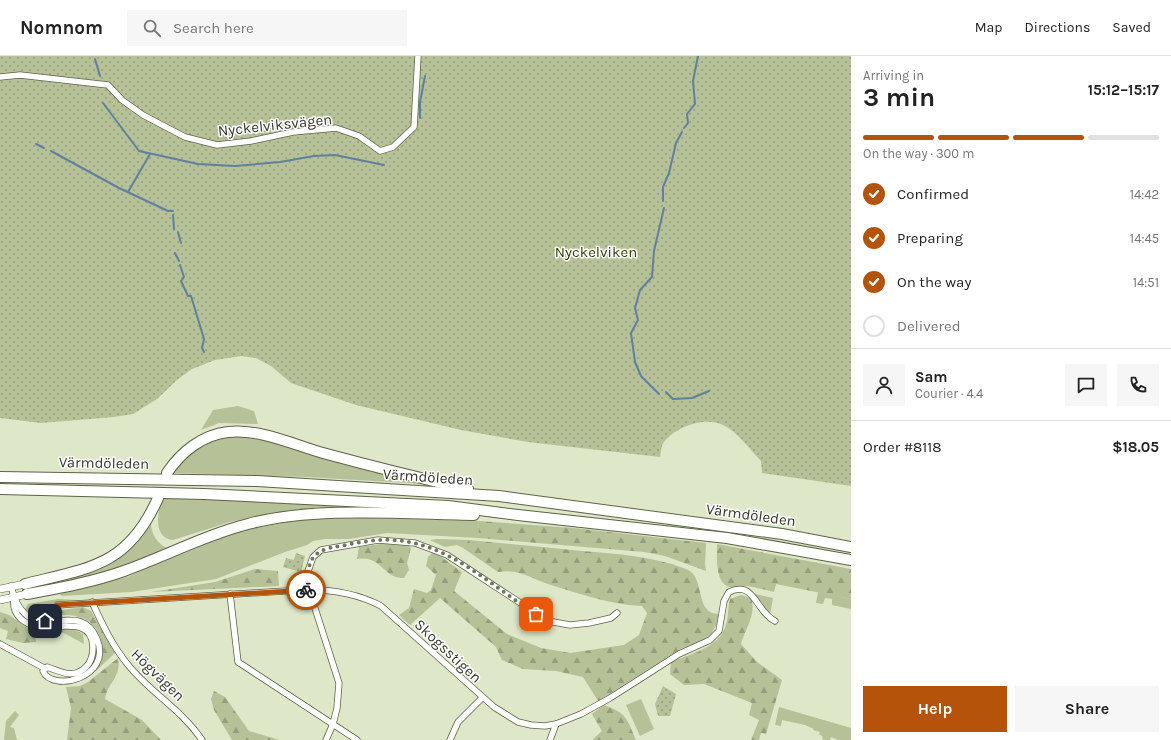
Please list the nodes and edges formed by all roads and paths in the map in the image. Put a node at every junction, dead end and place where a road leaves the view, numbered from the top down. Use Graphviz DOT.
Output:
graph roads {
  1 [pos="418,56"];
  2 [pos="0,77"];
  3 [pos="0,473"];
  4 [pos="167,473"];
  5 [pos="0,477"];
  6 [pos="52,478"];
  7 [pos="0,489"];
  8 [pos="499,496"];
  9 [pos="158,498"];
  10 [pos="518,515"];
  11 [pos="851,547"];
  12 [pos="851,560"];
  13 [pos="25,584"];
  14 [pos="11,586"];
  15 [pos="0,588"];
  16 [pos="310,590"];
  17 [pos="27,594"];
  18 [pos="230,594"];
  19 [pos="14,597"];
  20 [pos="0,600"];
  21 [pos="92,602"];
  22 [pos="617,613"];
  23 [pos="775,622"];
  24 [pos="52,623"];
  25 [pos="0,644"];
  26 [pos="482,698"];
  27 [pos="333,724"];
  28 [pos="556,724"];
  29 [pos="202,740"];
  30 [pos="326,740"];
  31 [pos="357,740"];
  32 [pos="450,740"];
  33 [pos="550,740"];
  1 -- 2 [label="street, Nyckelviksvägen"];
  3 -- 6 [label="highway"];
  4 -- 8 [label="highway"];
  5 -- 6 [label="highway, Värmdöleden"];
  6 -- 8 [label="highway, Värmdöleden"];
  7 -- 10 [label="highway, Värmdöleden"];
  8 -- 11 [label="highway, Värmdöleden"];
  9 -- 13 [label="highway"];
  10 -- 12 [label="highway, Värmdöleden"];
  10 -- 17 [label="highway"];
  13 -- 14 [label="main road"];
  14 -- 15 [label="main road"];
  14 -- 19 [label="street"];
  16 -- 18 [label="street, Skogsstigen"];
  16 -- 22 [label="street"];
  16 -- 26 [label="street, Skogsstigen"];
  16 -- 27 [label="street"];
  17 -- 19 [label="main road"];
  18 -- 21 [label="street, Skogsstigen"];
  18 -- 27 [label="street"];
  19 -- 20 [label="main road"];
  19 -- 24 [label="street"];
  21 -- 24 [label="street, Skogsstigen"];
  21 -- 29 [label="street, Högvägen"];
  23 -- 28 [label="street, Skogsstigen"];
  24 -- 25 [label="street"];
  26 -- 28 [label="street, Skogsstigen"];
  26 -- 32 [label="street"];
  27 -- 30 [label="street"];
  27 -- 31 [label="street"];
  28 -- 33 [label="street"];
}
